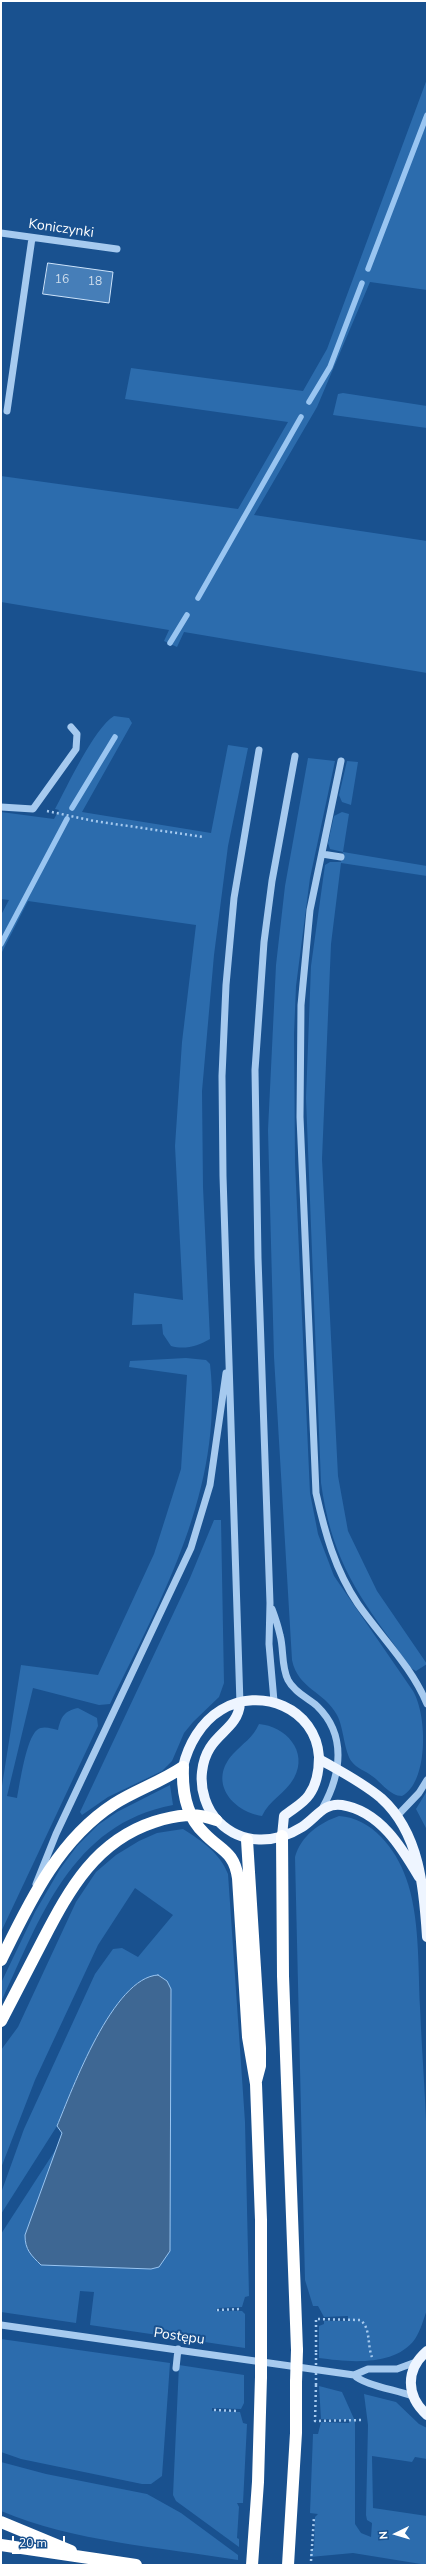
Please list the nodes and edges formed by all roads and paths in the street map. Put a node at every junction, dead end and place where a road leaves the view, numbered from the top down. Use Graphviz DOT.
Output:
graph roads {
  1 [pos="1,233"];
  2 [pos="32,238"];
  3 [pos="117,250"];
  4 [pos="7,410"];
  5 [pos="71,727"];
  6 [pos="259,750"];
  7 [pos="295,756"];
  8 [pos="341,761"];
  9 [pos="1,806"];
  10 [pos="33,809"];
  11 [pos="204,837"];
  12 [pos="322,854"];
  13 [pos="340,857"];
  14 [pos="229,1351"];
  15 [pos="270,1603"];
  16 [pos="274,1702"];
  17 [pos="240,1704"];
  18 [pos="427,1704"];
  19 [pos="319,1759"];
  20 [pos="183,1767"];
  21 [pos="338,1770"];
  22 [pos="427,1780"];
  23 [pos="324,1807"];
  24 [pos="190,1814"];
  25 [pos="397,1816"];
  26 [pos="216,1820"];
  27 [pos="282,1836"];
  28 [pos="246,1840"];
  29 [pos="419,1877"];
  30 [pos="31,1900"];
  31 [pos="427,1937"];
  32 [pos="1,1960"];
  33 [pos="1,2021"];
  34 [pos="256,2084"];
  35 [pos="241,2309"];
  36 [pos="217,2310"];
  37 [pos="1,2325"];
  38 [pos="178,2349"];
  39 [pos="427,2351"];
  40 [pos="374,2362"];
  41 [pos="416,2362"];
  42 [pos="176,2368"];
  43 [pos="354,2375"];
  44 [pos="412,2396"];
  45 [pos="214,2410"];
  46 [pos="239,2411"];
  47 [pos="427,2415"];
  48 [pos="362,2420"];
  49 [pos="314,2517"];
  50 [pos="1,2522"];
  51 [pos="1,2545"];
  52 [pos="87,2558"];
  53 [pos="311,2561"];
  54 [pos="136,2565"];
  55 [pos="252,2565"];
  56 [pos="288,2565"];
  1 -- 2 [label="street, Koniczynki"];
  2 -- 3 [label="street, Koniczynki"];
  2 -- 4 [label="street"];
  5 -- 10 [label="street"];
  6 -- 14 [label="street"];
  7 -- 15 [label="street"];
  8 -- 12 [label="street"];
  9 -- 10 [label="street"];
  10 -- 11 [label="path"];
  12 -- 13 [label="street"];
  12 -- 18 [label="street"];
  14 -- 17 [label="street"];
  14 -- 30 [label="street"];
  15 -- 16 [label="street"];
  15 -- 21 [label="street"];
  16 -- 17 [label="main road"];
  16 -- 19 [label="main road"];
  17 -- 20 [label="main road"];
  17 -- 26 [label="main road"];
  19 -- 21 [label="main road"];
  19 -- 27 [label="main road"];
  20 -- 24 [label="highway"];
  20 -- 30 [label="highway"];
  21 -- 23 [label="street"];
  21 -- 25 [label="main road"];
  22 -- 25 [label="street"];
  23 -- 27 [label="main road"];
  23 -- 29 [label="main road"];
  24 -- 26 [label="highway"];
  24 -- 33 [label="highway"];
  24 -- 34 [label="highway"];
  25 -- 29 [label="main road"];
  26 -- 28 [label="main road"];
  27 -- 28 [label="main road"];
  27 -- 56 [label="highway, bridge"];
  28 -- 34 [label="highway"];
  29 -- 31 [label="main road"];
  30 -- 32 [label="highway"];
  34 -- 55 [label="highway, bridge"];
  35 -- 36 [label="path"];
  37 -- 38 [label="street, Postępu"];
  38 -- 42 [label="street"];
  38 -- 43 [label="street, Postępu"];
  39 -- 41 [label="main road"];
  40 -- 48 [label="path, bridge"];
  41 -- 43 [label="street, Postępu"];
  41 -- 44 [label="main road"];
  43 -- 44 [label="street, Postępu"];
  44 -- 47 [label="main road"];
  45 -- 46 [label="path"];
  49 -- 53 [label="path"];
  50 -- 52 [label="highway"];
  51 -- 52 [label="highway"];
  52 -- 54 [label="highway"];
}
